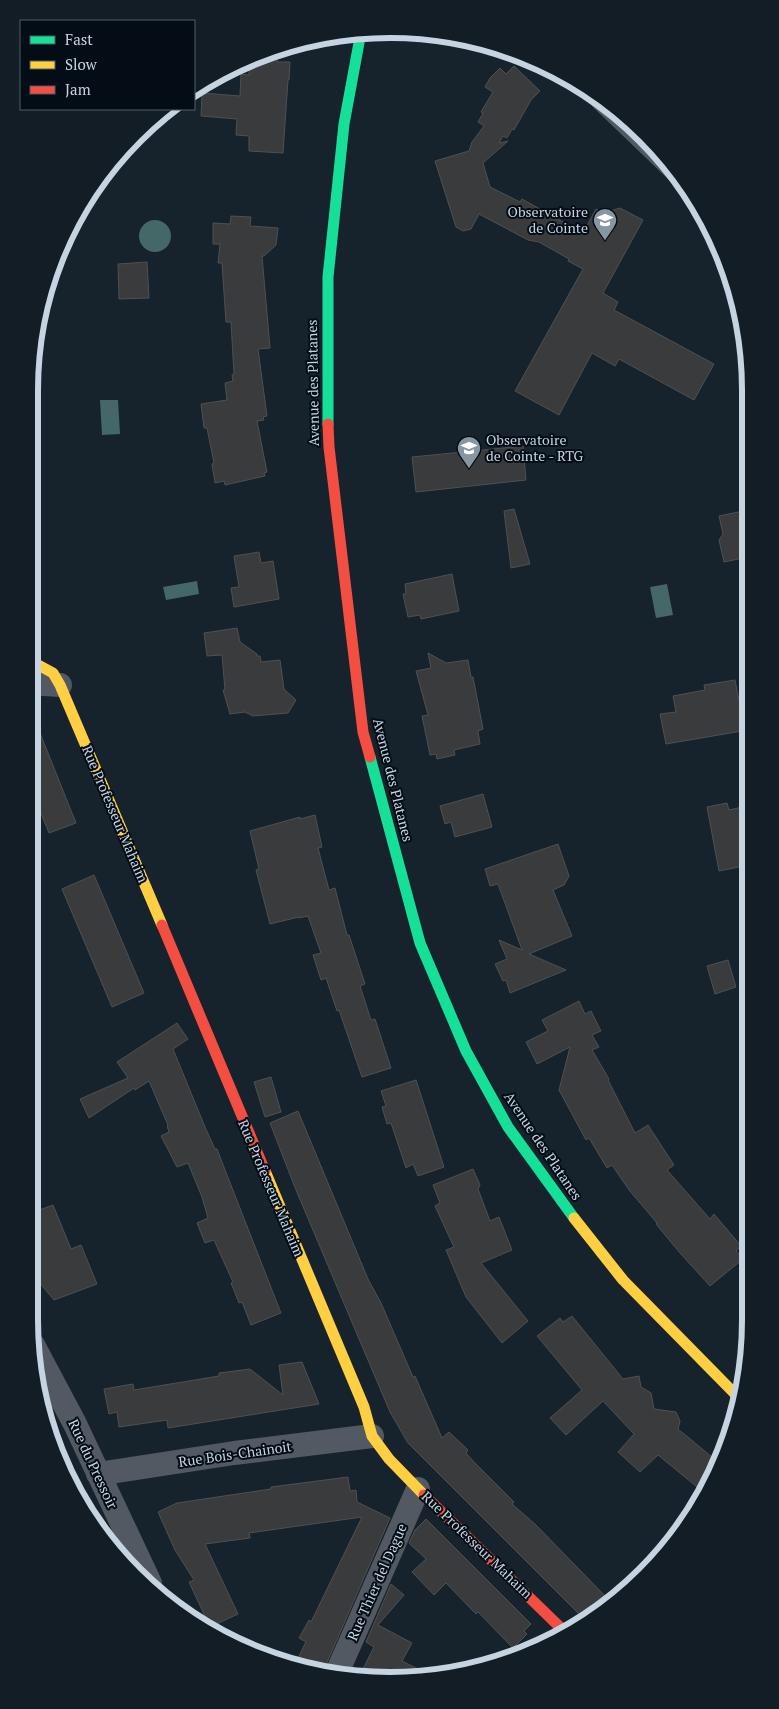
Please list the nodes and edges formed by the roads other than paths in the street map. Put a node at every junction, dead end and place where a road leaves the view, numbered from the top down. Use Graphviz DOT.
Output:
graph roads {
  1 [pos="360,39"];
  2 [pos="38,665"];
  3 [pos="38,684"];
  4 [pos="60,685"];
  5 [pos="40,1358"];
  6 [pos="734,1393"];
  7 [pos="372,1436"];
  8 [pos="98,1474"];
  9 [pos="418,1489"];
  10 [pos="144,1571"];
  11 [pos="560,1627"];
  12 [pos="339,1667"];
  1 -- 6 [label="street, Avenue des Platanes"];
  2 -- 4 [label="street, Rue Professeur Mahaim"];
  3 -- 4 [label="street"];
  4 -- 7 [label="street, Rue Professeur Mahaim"];
  5 -- 8 [label="street, Rue du Pressoir"];
  7 -- 8 [label="street, Rue Bois-Chainoit"];
  7 -- 9 [label="street, Rue Professeur Mahaim"];
  8 -- 10 [label="street, Rue du Pressoir"];
  9 -- 11 [label="street, Rue Professeur Mahaim"];
  9 -- 12 [label="street, Rue Thier del Dague"];
}
